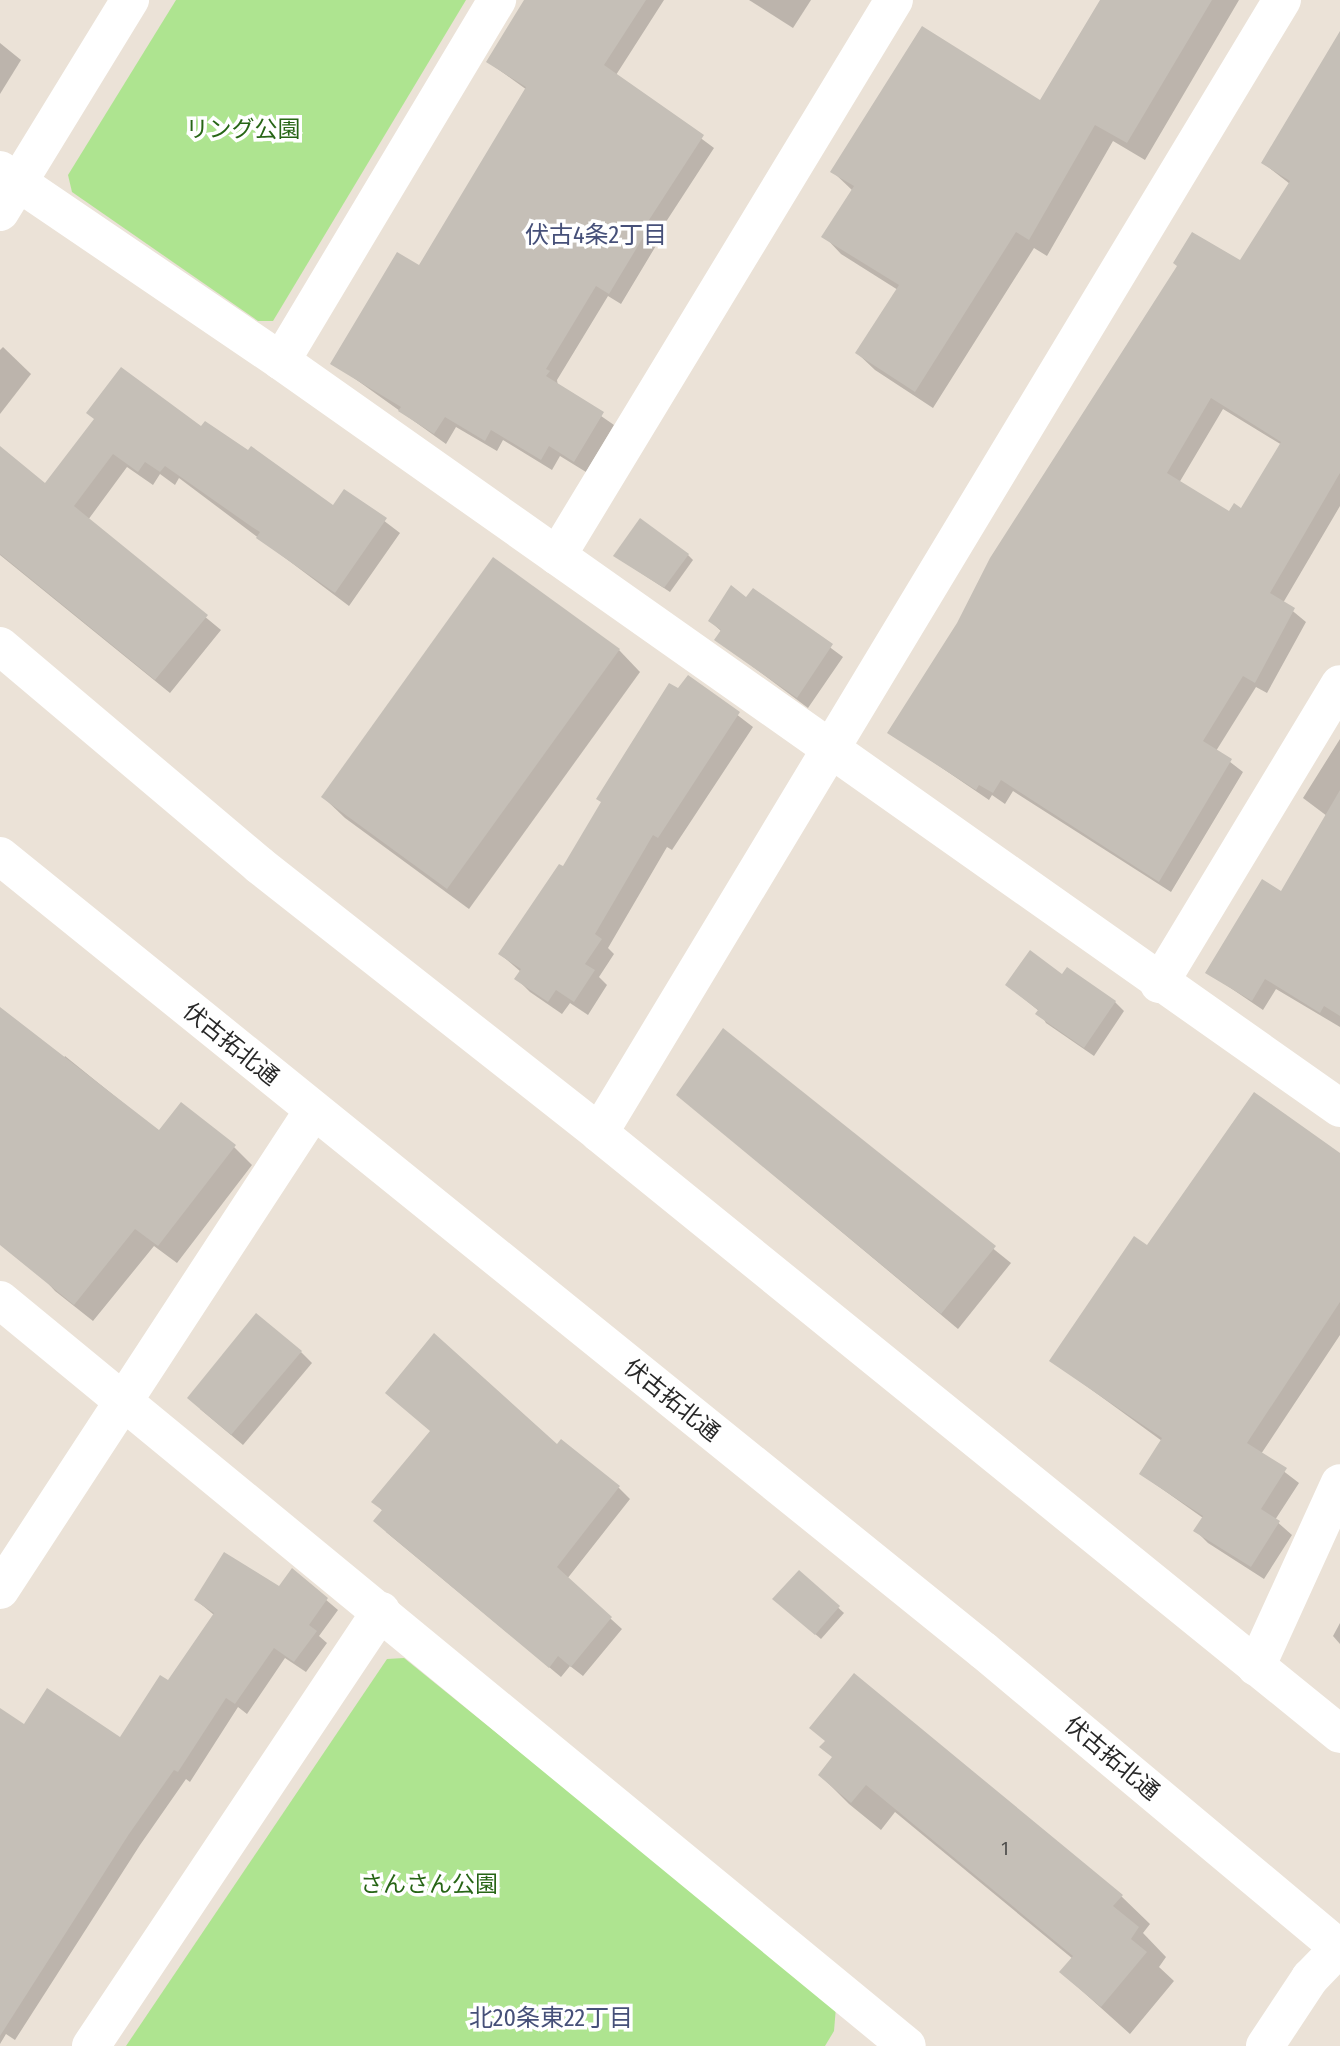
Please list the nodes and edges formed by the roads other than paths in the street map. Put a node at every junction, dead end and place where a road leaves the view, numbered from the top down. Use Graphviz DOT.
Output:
graph roads {
  1 [pos="130,0"];
  2 [pos="497,0"];
  3 [pos="894,0"];
  4 [pos="1282,0"];
  5 [pos="6,188"];
  6 [pos="281,361"];
  7 [pos="557,556"];
  8 [pos="0,646"];
  9 [pos="1340,684"];
  10 [pos="831,748"];
  11 [pos="0,856"];
  12 [pos="1159,984"];
  13 [pos="1340,1108"];
  14 [pos="313,1111"];
  15 [pos="599,1133"];
  16 [pos="0,1300"];
  17 [pos="126,1400"];
  18 [pos="1340,1483"];
  19 [pos="0,1590"];
  20 [pos="381,1611"];
  21 [pos="1256,1667"];
  22 [pos="1340,1734"];
  23 [pos="1340,1948"];
  24 [pos="863,2033"];
  25 [pos="91,2046"];
  26 [pos="907,2046"];
  27 [pos="1265,2046"];
  1 -- 5 [label="street"];
  2 -- 6 [label="street"];
  3 -- 7 [label="street"];
  4 -- 10 [label="street"];
  5 -- 6 [label="street"];
  6 -- 7 [label="street"];
  7 -- 10 [label="street"];
  8 -- 15 [label="street"];
  9 -- 12 [label="street"];
  10 -- 12 [label="street"];
  10 -- 15 [label="street"];
  11 -- 14 [label="street, 伏古拓北通"];
  12 -- 13 [label="street"];
  14 -- 17 [label="street"];
  14 -- 23 [label="street, 伏古拓北通"];
  15 -- 21 [label="street"];
  16 -- 17 [label="street"];
  17 -- 19 [label="street"];
  17 -- 20 [label="street"];
  18 -- 21 [label="street"];
  20 -- 24 [label="street"];
  20 -- 25 [label="street"];
  21 -- 22 [label="street"];
  23 -- 27 [label="street"];
  24 -- 26 [label="street"];
}
